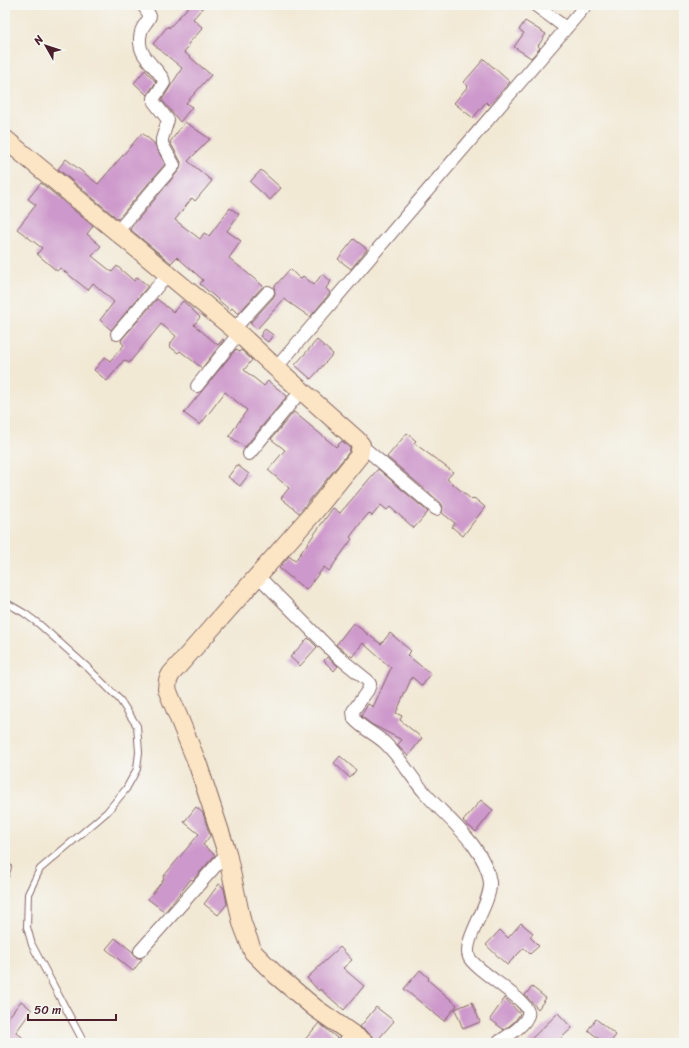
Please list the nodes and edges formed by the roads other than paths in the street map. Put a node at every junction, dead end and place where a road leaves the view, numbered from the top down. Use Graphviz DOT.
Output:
graph roads {
  1 [pos="143,5"];
  2 [pos="535,5"];
  3 [pos="586,5"];
  4 [pos="566,28"];
  5 [pos="5,139"];
  6 [pos="117,232"];
  7 [pos="168,274"];
  8 [pos="268,292"];
  9 [pos="236,331"];
  10 [pos="117,334"];
  11 [pos="276,368"];
  12 [pos="197,386"];
  13 [pos="301,391"];
  14 [pos="361,446"];
  15 [pos="249,454"];
  16 [pos="436,509"];
  17 [pos="258,576"];
  18 [pos="5,602"];
  19 [pos="226,853"];
  20 [pos="5,862"];
  21 [pos="5,876"];
  22 [pos="140,951"];
  23 [pos="354,1040"];
  24 [pos="84,1043"];
  25 [pos="497,1043"];
  1 -- 6 [label="street"];
  2 -- 4 [label="street"];
  3 -- 4 [label="street"];
  4 -- 11 [label="street"];
  5 -- 6 [label="street"];
  6 -- 7 [label="street"];
  7 -- 9 [label="street"];
  7 -- 10 [label="street"];
  8 -- 9 [label="street"];
  9 -- 11 [label="street"];
  9 -- 12 [label="street"];
  11 -- 13 [label="street"];
  13 -- 14 [label="street"];
  13 -- 15 [label="street"];
  14 -- 16 [label="street"];
  14 -- 17 [label="street"];
  17 -- 19 [label="street"];
  17 -- 25 [label="street"];
  18 -- 24 [label="lane"];
  19 -- 22 [label="street"];
  19 -- 23 [label="street"];
  20 -- 21 [label="lane"];
}
